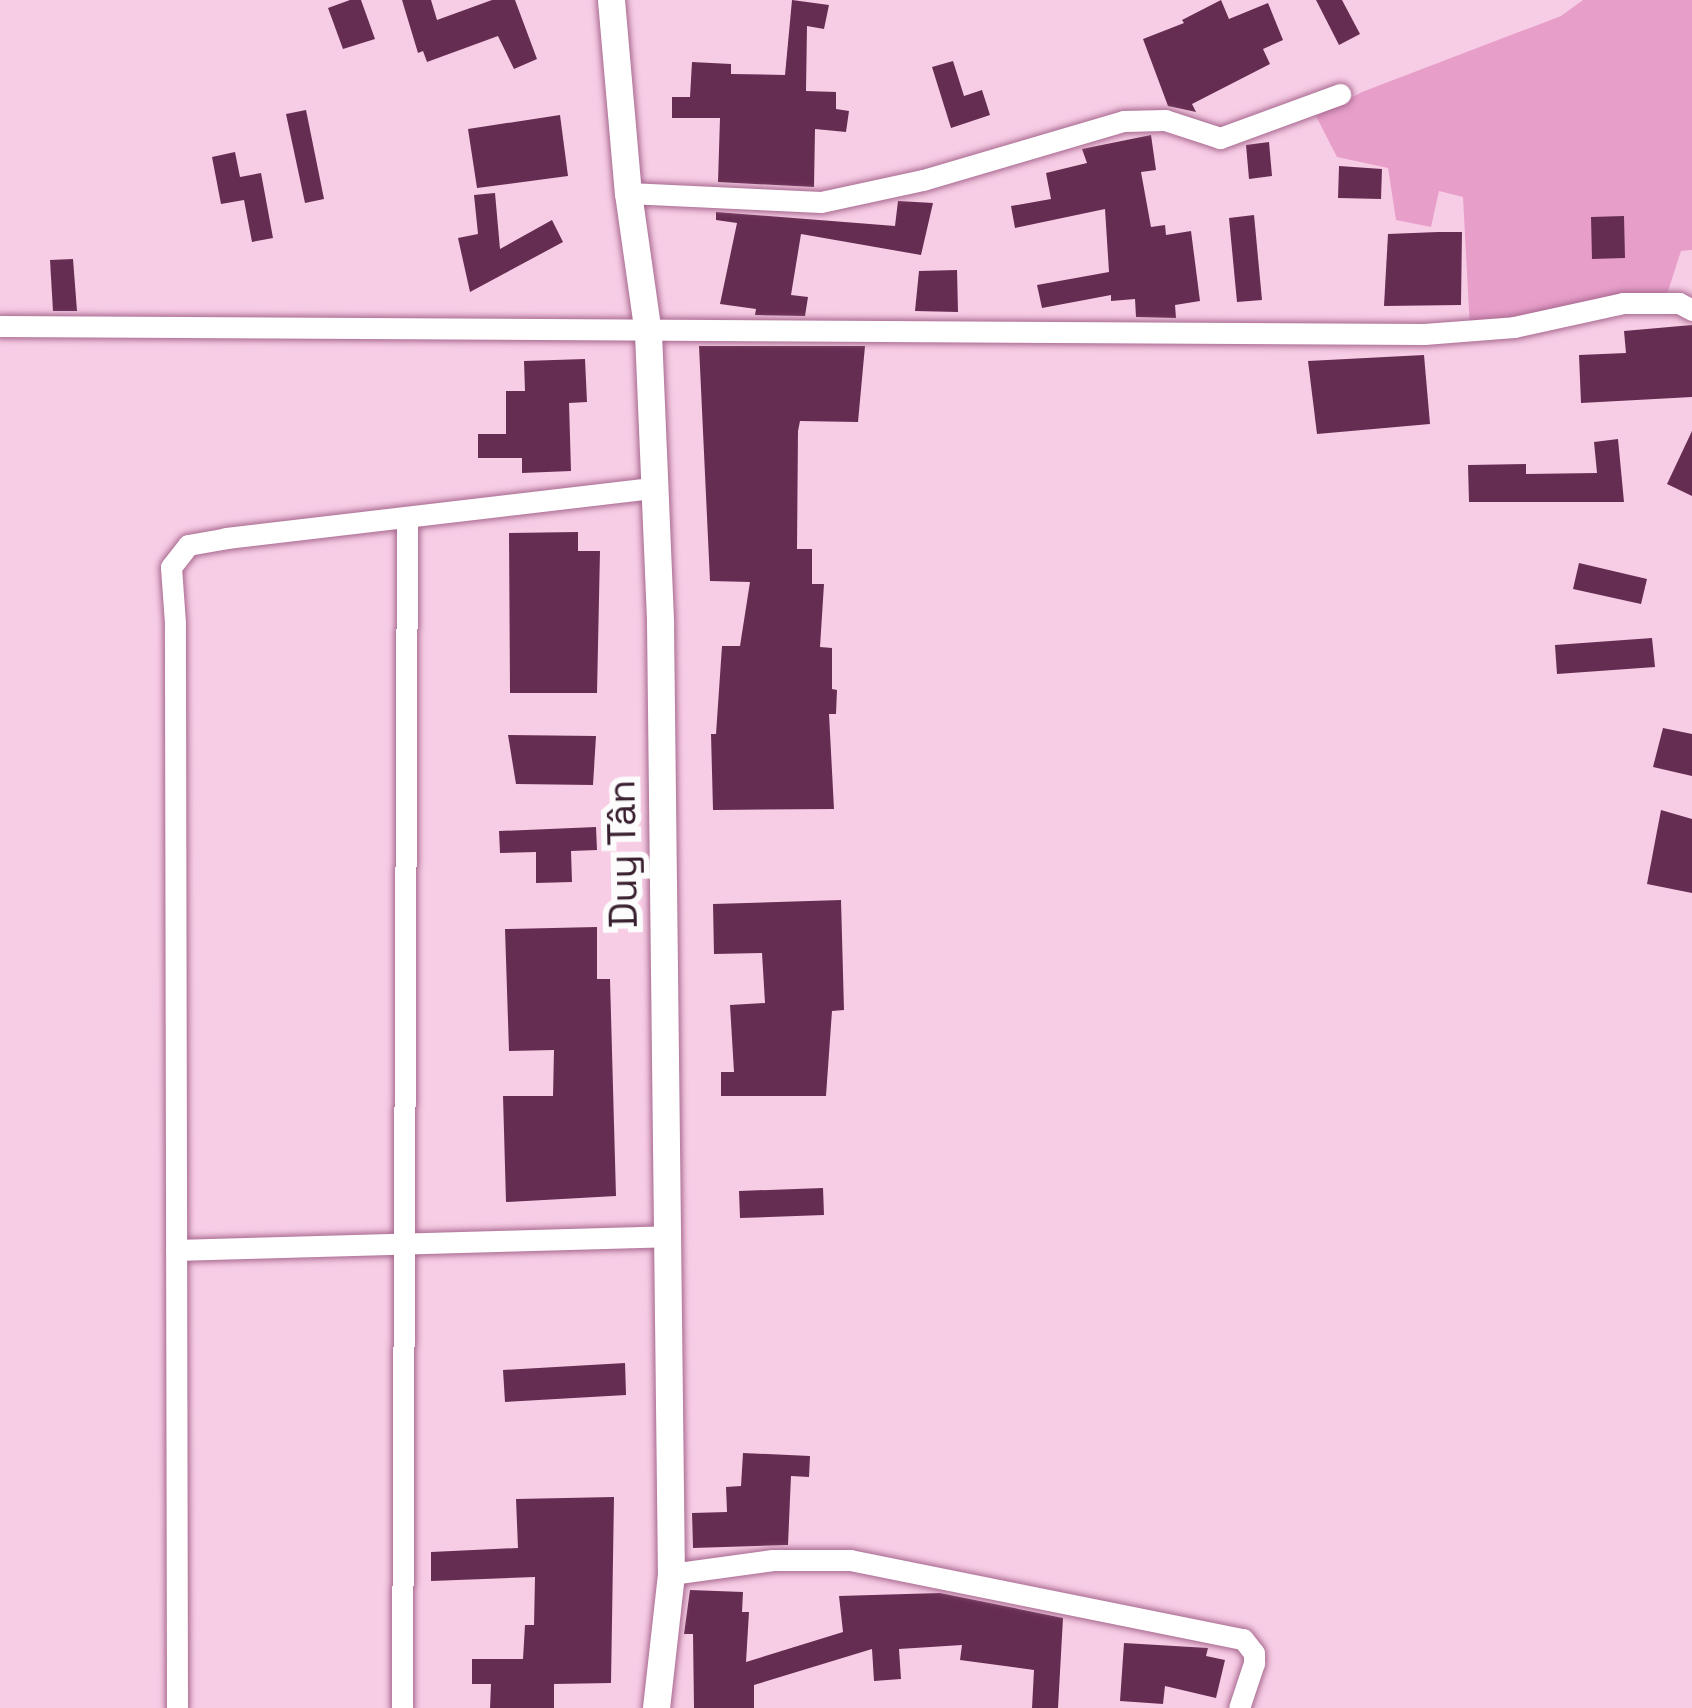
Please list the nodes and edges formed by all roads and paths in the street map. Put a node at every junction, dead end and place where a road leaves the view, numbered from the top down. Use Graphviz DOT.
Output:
graph roads {
  1 [pos="611,0"];
  2 [pos="1340,94"];
  3 [pos="628,193"];
  4 [pos="1692,310"];
  5 [pos="0,326"];
  6 [pos="647,333"];
  7 [pos="654,488"];
  8 [pos="407,517"];
  9 [pos="665,1236"];
  10 [pos="406,1244"];
  11 [pos="176,1250"];
  12 [pos="671,1574"];
  13 [pos="177,1708"];
  14 [pos="402,1708"];
  15 [pos="656,1708"];
  16 [pos="1239,1708"];
  1 -- 3 [label="street, Duy Tân"];
  2 -- 3 [label="street"];
  3 -- 6 [label="street, Duy Tân"];
  4 -- 6 [label="street"];
  5 -- 6 [label="street"];
  6 -- 7 [label="street, Duy Tân"];
  7 -- 8 [label="street"];
  7 -- 9 [label="street, Duy Tân"];
  8 -- 10 [label="street"];
  8 -- 11 [label="street"];
  9 -- 10 [label="street"];
  9 -- 12 [label="street, Duy Tân"];
  10 -- 11 [label="street"];
  10 -- 14 [label="street"];
  11 -- 13 [label="street"];
  12 -- 15 [label="street, Duy Tân"];
  12 -- 16 [label="street"];
}
